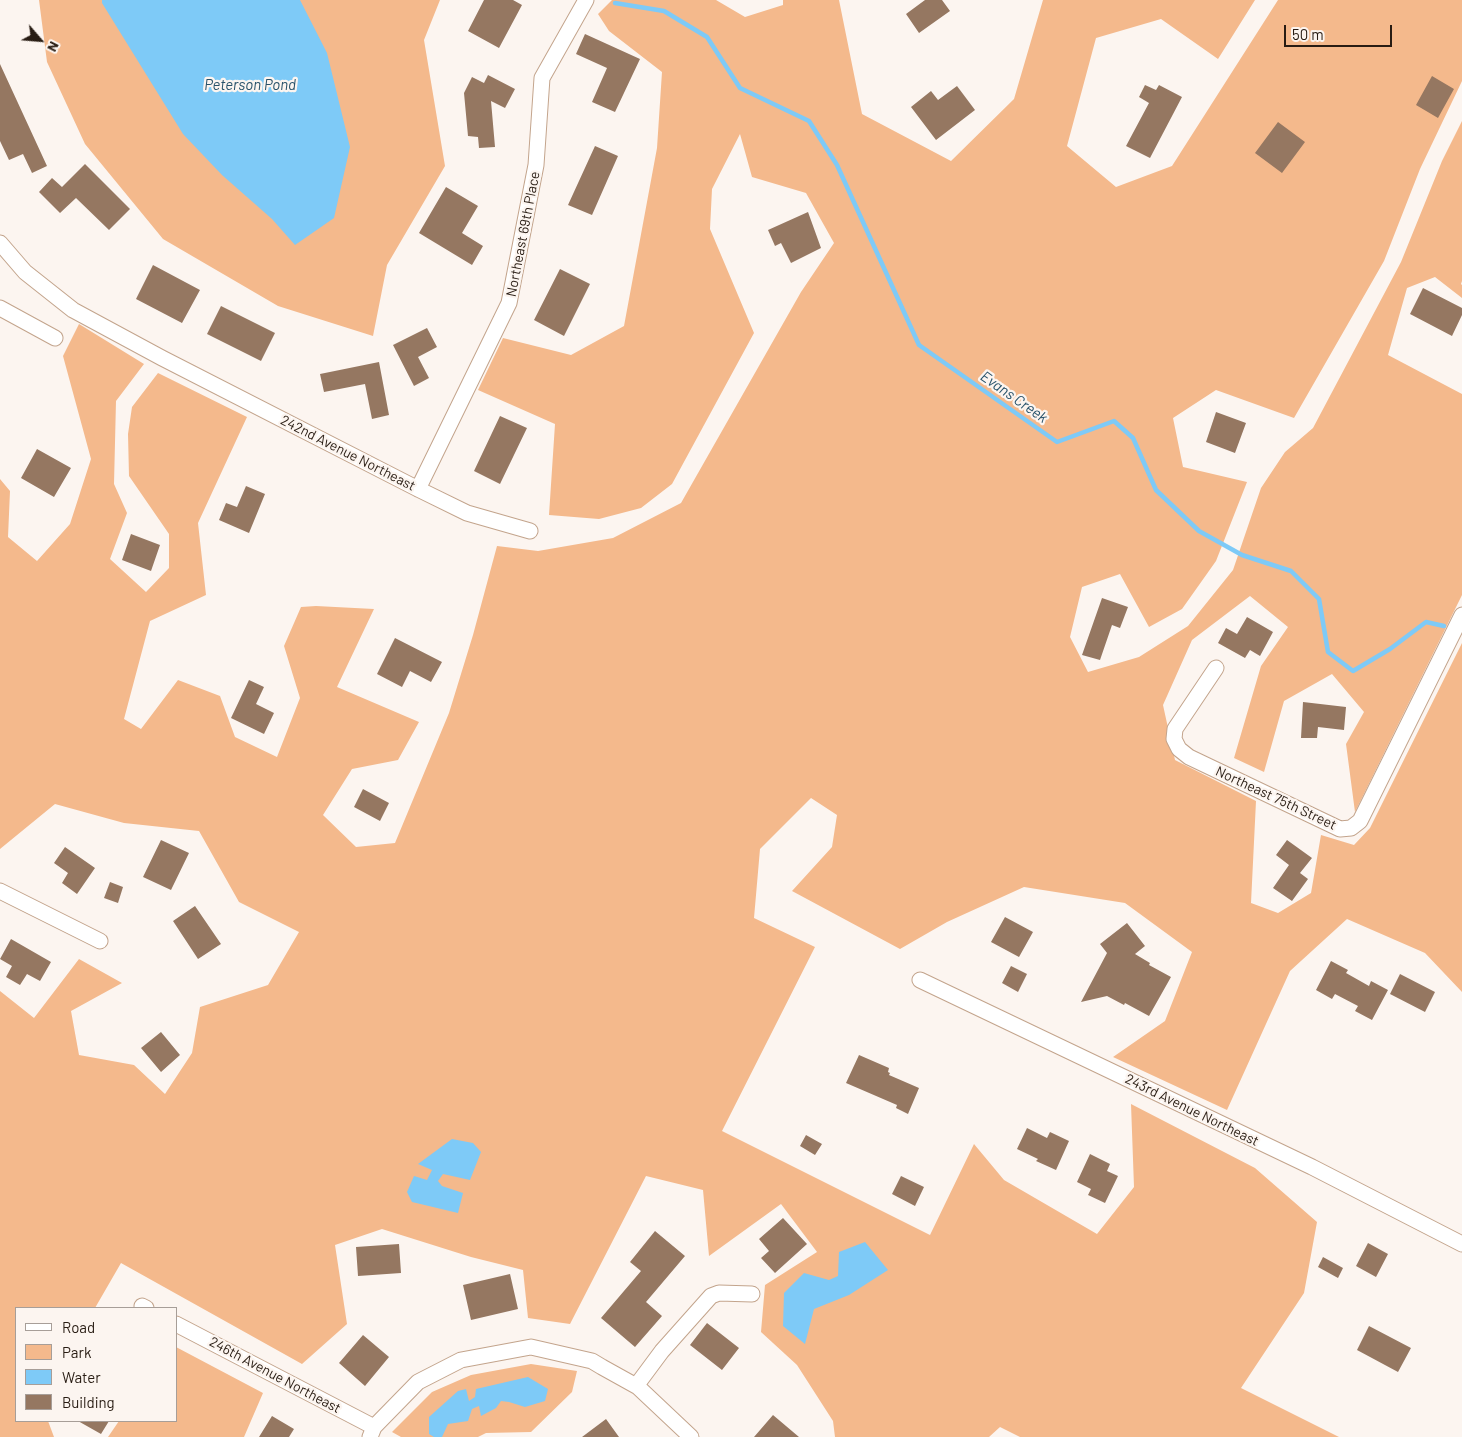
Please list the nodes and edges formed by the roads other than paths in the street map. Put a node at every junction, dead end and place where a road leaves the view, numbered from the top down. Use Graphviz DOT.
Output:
graph roads {
  1 [pos="586,0"];
  2 [pos="0,243"];
  3 [pos="0,308"];
  4 [pos="55,338"];
  5 [pos="418,489"];
  6 [pos="530,531"];
  7 [pos="1462,615"];
  8 [pos="1216,668"];
  9 [pos="0,891"];
  10 [pos="100,941"];
  11 [pos="920,980"];
  12 [pos="1462,1244"];
  13 [pos="752,1294"];
  14 [pos="178,1325"];
  15 [pos="636,1386"];
  16 [pos="372,1432"];
  17 [pos="691,1437"];
  1 -- 5 [label="street, Northeast 69th Place"];
  2 -- 5 [label="street, 242nd Avenue Northeast"];
  3 -- 4 [label="street"];
  5 -- 6 [label="street, 242nd Avenue Northeast"];
  7 -- 8 [label="street, Northeast 75th Street"];
  9 -- 10 [label="street"];
  11 -- 12 [label="street, 243rd Avenue Northeast"];
  13 -- 15 [label="street"];
  14 -- 16 [label="street, 246th Avenue Northeast"];
  15 -- 16 [label="street"];
  15 -- 17 [label="street"];
}
